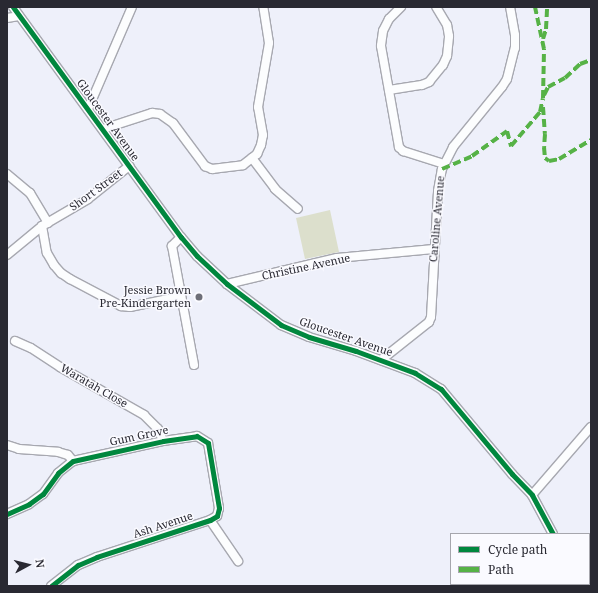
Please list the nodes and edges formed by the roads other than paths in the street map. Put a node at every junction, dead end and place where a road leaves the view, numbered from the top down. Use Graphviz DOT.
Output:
graph roads {
  1 [pos="13,7"];
  2 [pos="132,7"];
  3 [pos="263,7"];
  4 [pos="401,7"];
  5 [pos="436,7"];
  6 [pos="510,7"];
  7 [pos="19,16"];
  8 [pos="7,18"];
  9 [pos="389,90"];
  10 [pos="88,108"];
  11 [pos="103,129"];
  12 [pos="252,158"];
  13 [pos="444,164"];
  14 [pos="129,166"];
  15 [pos="7,174"];
  16 [pos="298,209"];
  17 [pos="45,225"];
  18 [pos="181,237"];
  19 [pos="434,249"];
  20 [pos="7,255"];
  21 [pos="227,284"];
  22 [pos="179,288"];
  23 [pos="15,341"];
  24 [pos="381,360"];
  25 [pos="194,365"];
  26 [pos="591,427"];
  27 [pos="163,441"];
  28 [pos="208,443"];
  29 [pos="7,445"];
  30 [pos="74,461"];
  31 [pos="532,495"];
  32 [pos="7,514"];
  33 [pos="210,520"];
  34 [pos="552,533"];
  35 [pos="238,561"];
  36 [pos="51,586"];
  1 -- 7 [label="street, Gloucester Avenue"];
  2 -- 10 [label="street"];
  3 -- 12 [label="street"];
  4 -- 9 [label="street"];
  5 -- 9 [label="street"];
  6 -- 13 [label="street, Caroline Avenue"];
  7 -- 8 [label="street"];
  7 -- 10 [label="street, Gloucester Avenue"];
  9 -- 13 [label="street"];
  10 -- 11 [label="street, Gloucester Avenue"];
  11 -- 12 [label="street"];
  11 -- 14 [label="street, Gloucester Avenue"];
  12 -- 16 [label="street"];
  13 -- 19 [label="street, Caroline Avenue"];
  14 -- 17 [label="street, Short Street"];
  14 -- 18 [label="street, Gloucester Avenue"];
  15 -- 17 [label="street"];
  17 -- 20 [label="street, Short Street"];
  17 -- 22 [label="street"];
  18 -- 21 [label="street, Gloucester Avenue"];
  18 -- 22 [label="street"];
  19 -- 21 [label="street, Christine Avenue"];
  19 -- 24 [label="street, Caroline Avenue"];
  21 -- 24 [label="street, Gloucester Avenue"];
  22 -- 25 [label="street"];
  23 -- 27 [label="street, Waratah Close"];
  24 -- 31 [label="street, Gloucester Avenue"];
  26 -- 31 [label="street"];
  27 -- 28 [label="street, Gum Grove"];
  27 -- 30 [label="street, Gum Grove"];
  28 -- 33 [label="street, Ash Avenue"];
  29 -- 30 [label="street"];
  30 -- 32 [label="street"];
  31 -- 34 [label="street, Gloucester Avenue"];
  33 -- 35 [label="street"];
  33 -- 36 [label="street, Ash Avenue"];
}
